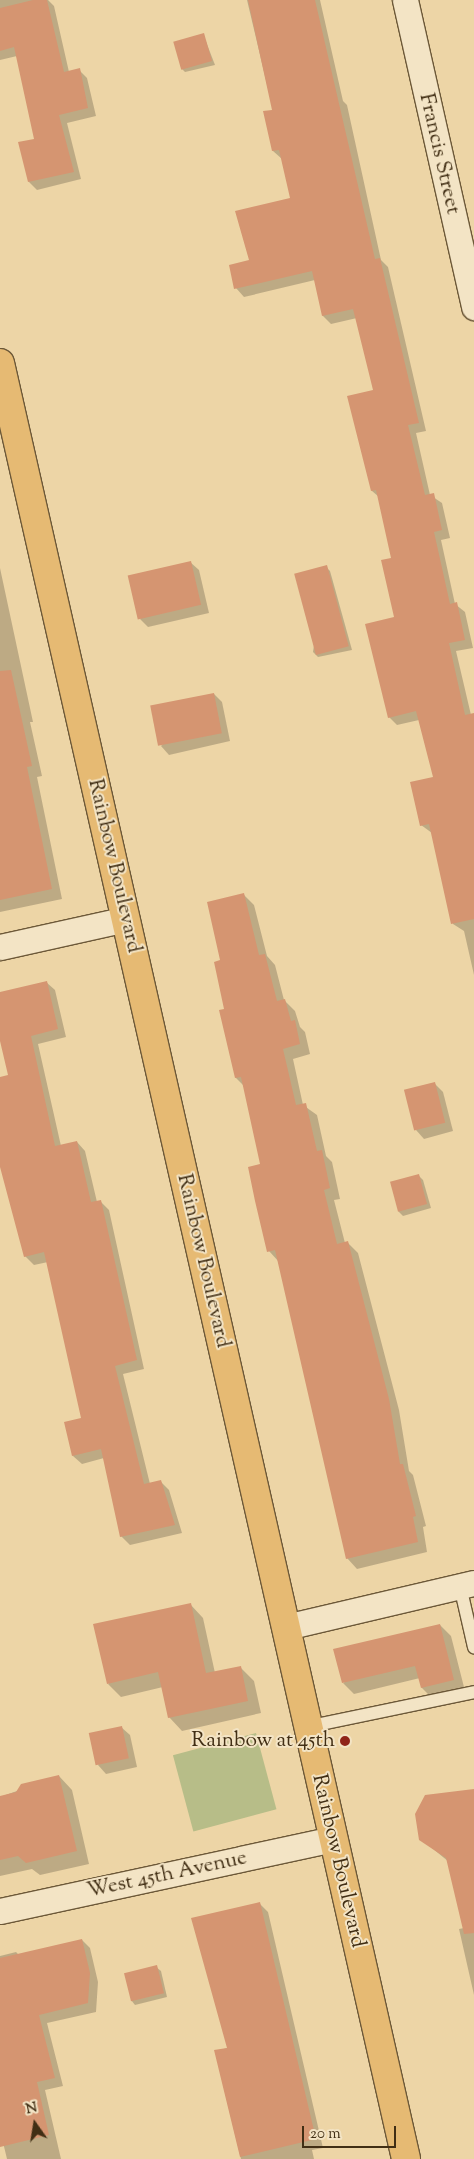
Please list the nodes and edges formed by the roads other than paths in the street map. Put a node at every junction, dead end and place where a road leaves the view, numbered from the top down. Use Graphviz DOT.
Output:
graph roads {
  1 [pos="405,0"];
  2 [pos="470,266"];
  3 [pos="474,308"];
  4 [pos="0,363"];
  5 [pos="126,919"];
  6 [pos="0,947"];
  7 [pos="467,1585"];
  8 [pos="286,1627"];
  9 [pos="474,1647"];
  10 [pos="474,1692"];
  11 [pos="307,1728"];
  12 [pos="334,1839"];
  13 [pos="0,1911"];
  14 [pos="406,2159"];
  1 -- 2 [label="street, Francis Street"];
  2 -- 3 [label="street, Francis Street"];
  4 -- 5 [label="main road, Rainbow Boulevard"];
  5 -- 6 [label="street"];
  5 -- 8 [label="main road, Rainbow Boulevard"];
  7 -- 8 [label="street"];
  7 -- 9 [label="lane"];
  8 -- 11 [label="main road, Rainbow Boulevard"];
  10 -- 11 [label="lane"];
  11 -- 12 [label="main road, Rainbow Boulevard"];
  12 -- 13 [label="street, West 45th Avenue"];
  12 -- 14 [label="main road, Rainbow Boulevard"];
}
